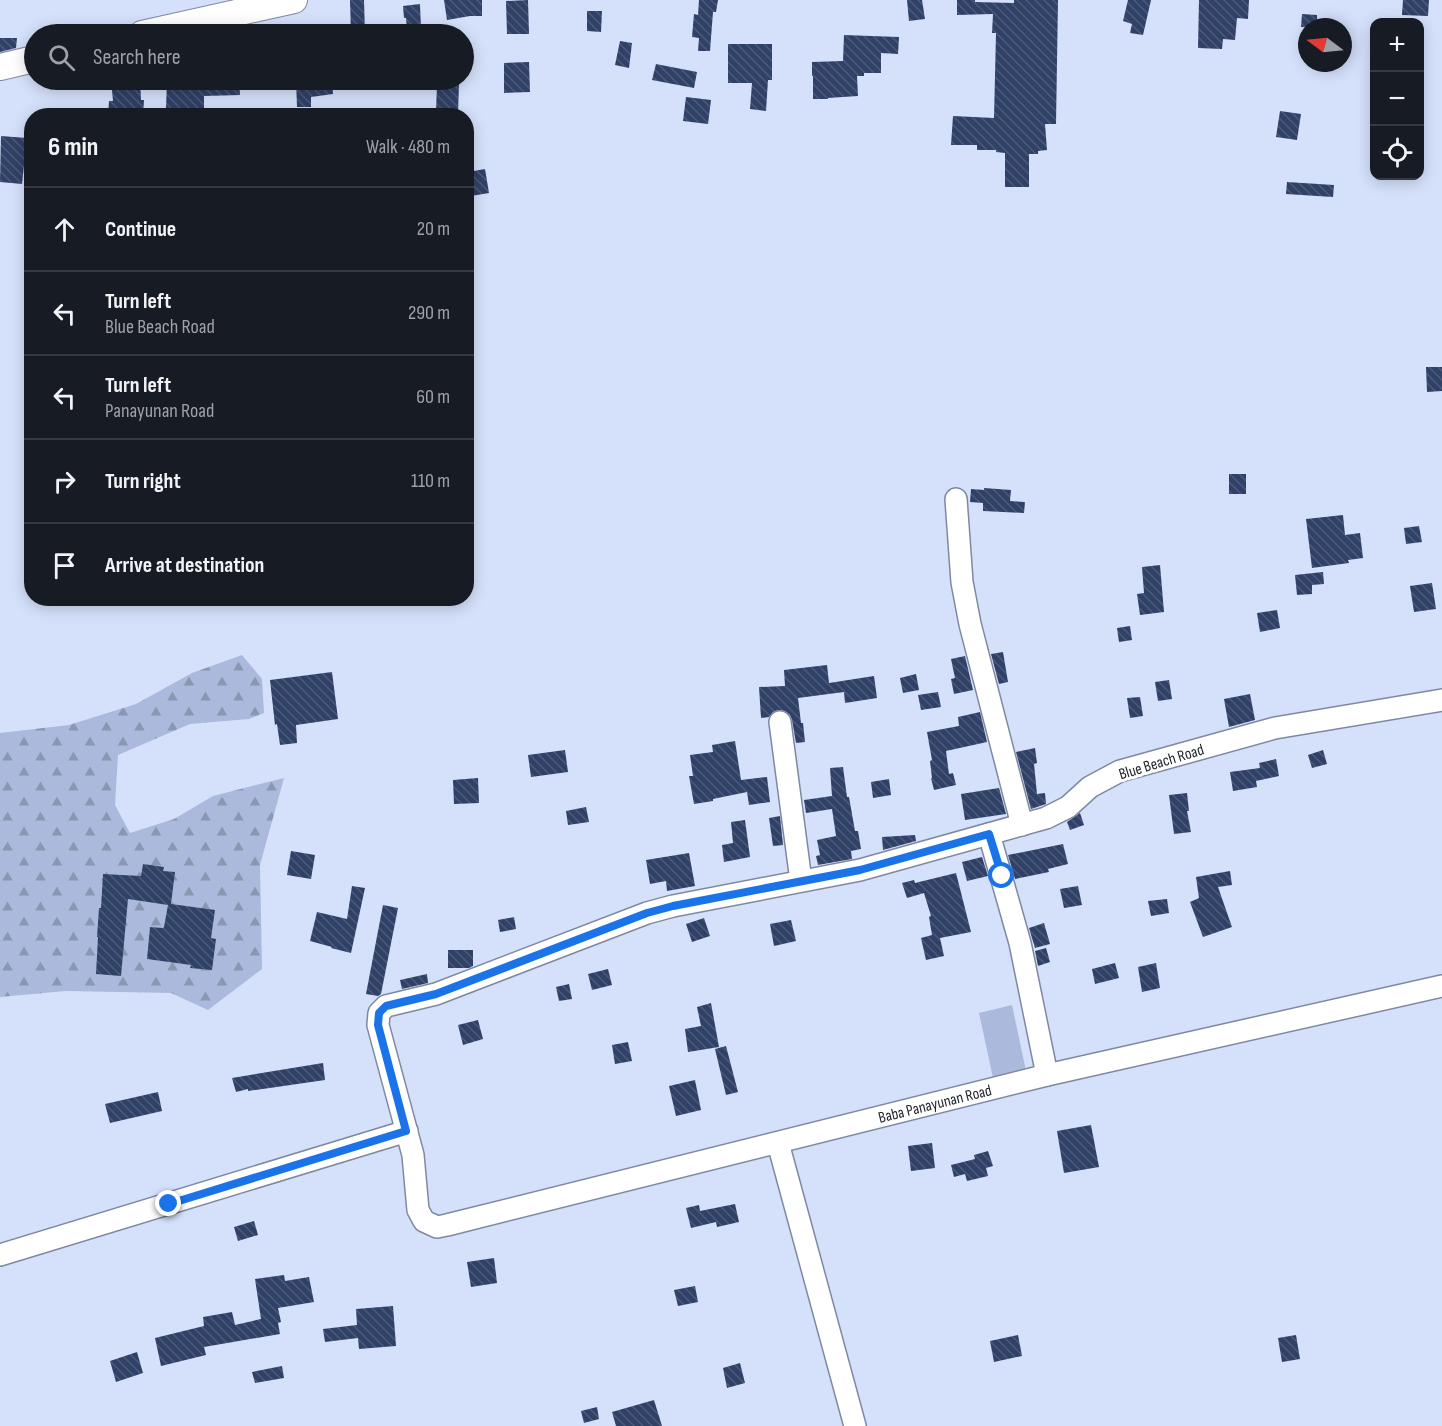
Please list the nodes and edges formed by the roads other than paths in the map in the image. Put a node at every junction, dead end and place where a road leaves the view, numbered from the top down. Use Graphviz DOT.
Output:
graph roads {
  1 [pos="294,0"];
  2 [pos="187,24"];
  3 [pos="24,61"];
  4 [pos="0,67"];
  5 [pos="957,499"];
  6 [pos="1442,700"];
  7 [pos="780,722"];
  8 [pos="1022,825"];
  9 [pos="989,834"];
  10 [pos="801,881"];
  11 [pos="1442,986"];
  12 [pos="1047,1076"];
  13 [pos="406,1131"];
  14 [pos="778,1143"];
  15 [pos="0,1256"];
  16 [pos="855,1426"];
  1 -- 2 [label="main road"];
  3 -- 4 [label="main road"];
  5 -- 8 [label="street"];
  6 -- 8 [label="street, Blue Beach Road"];
  7 -- 10 [label="street"];
  8 -- 9 [label="street, Blue Beach Road"];
  9 -- 10 [label="street, Blue Beach Road"];
  9 -- 12 [label="street"];
  10 -- 13 [label="street, Blue Beach Road"];
  11 -- 12 [label="street, Baba Panayunan Road"];
  12 -- 14 [label="street, Baba Panayunan Road"];
  13 -- 14 [label="street, Baba Panayunan Road"];
  13 -- 15 [label="street"];
  14 -- 16 [label="street"];
}
